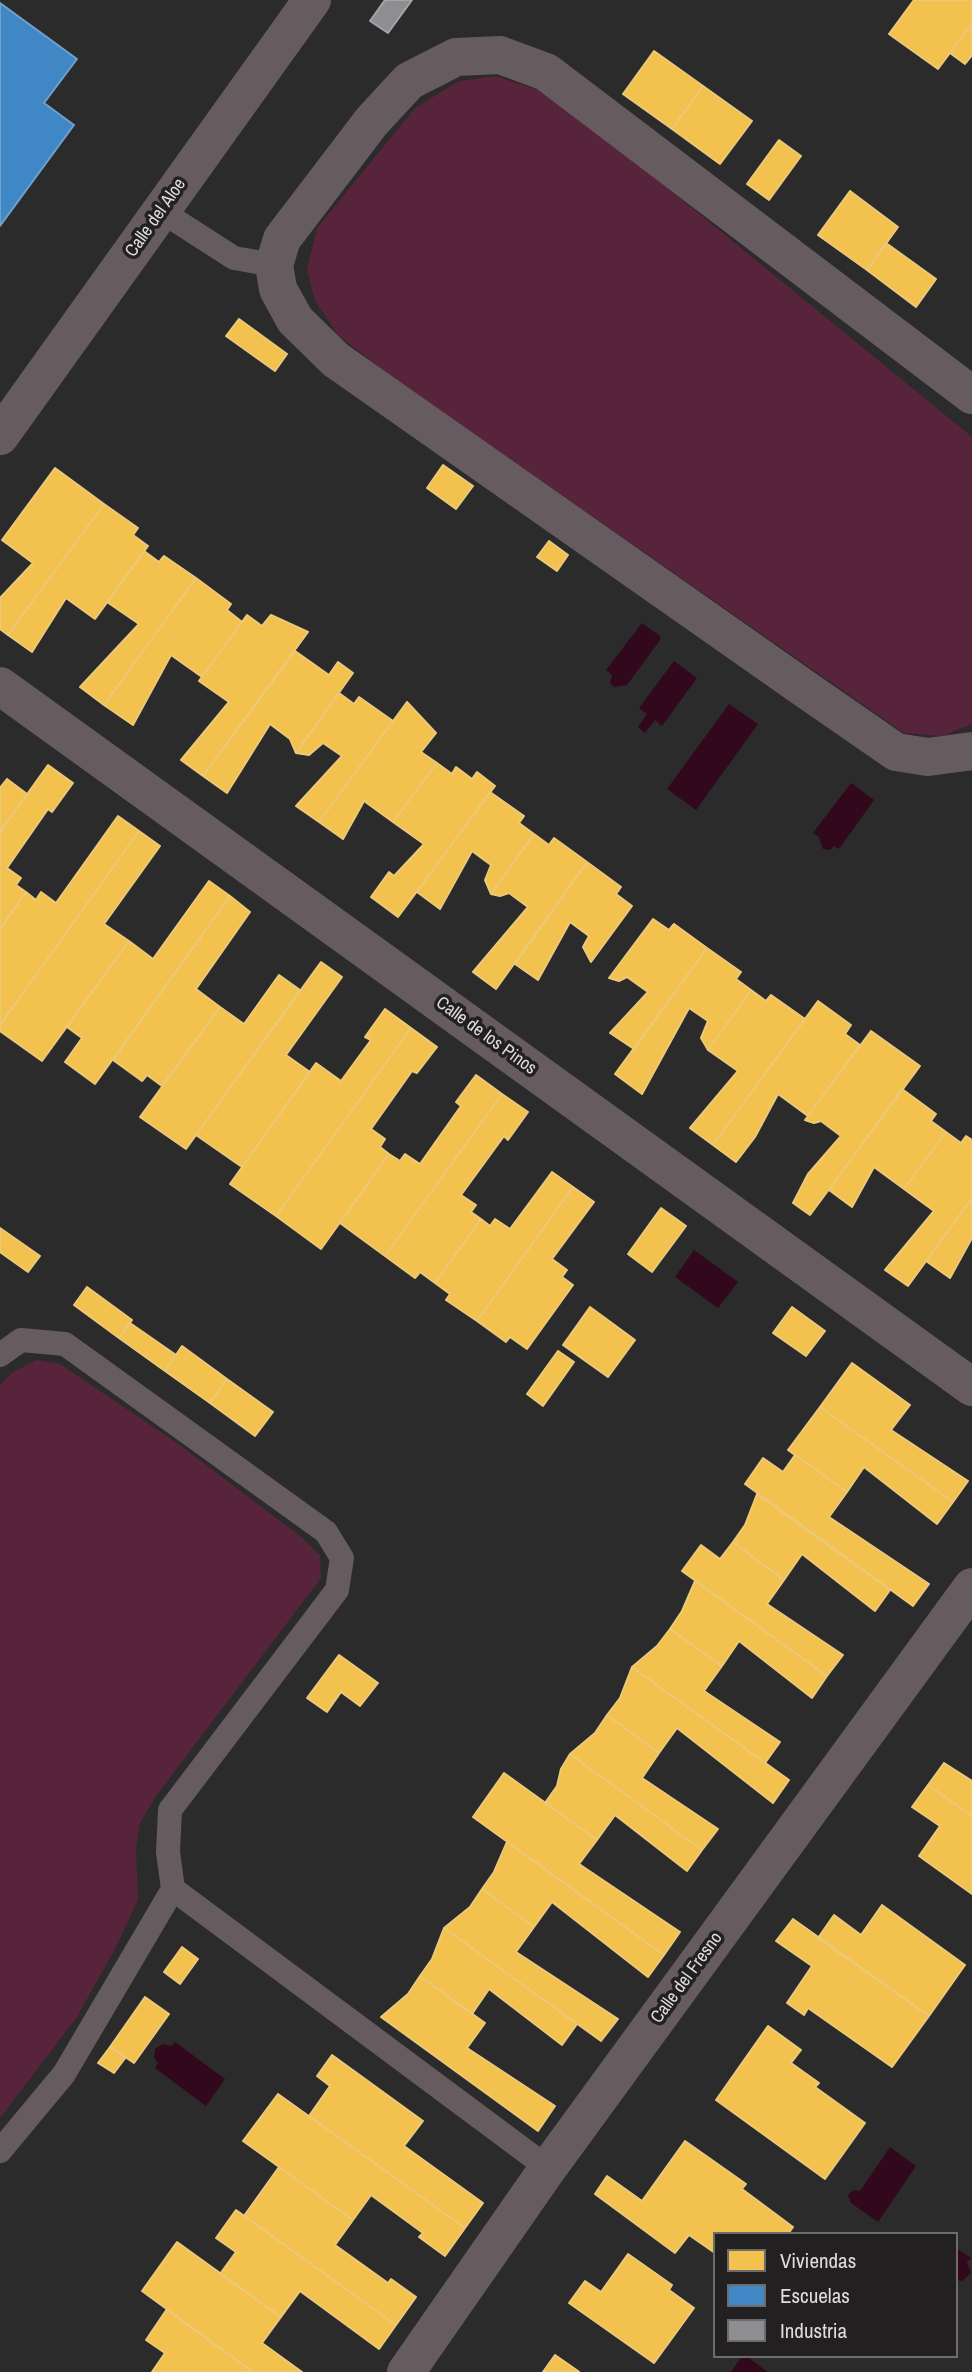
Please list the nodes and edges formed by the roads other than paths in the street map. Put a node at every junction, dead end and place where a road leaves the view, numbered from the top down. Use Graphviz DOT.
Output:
graph roads {
  1 [pos="312,0"];
  2 [pos="161,211"];
  3 [pos="274,265"];
  4 [pos="972,396"];
  5 [pos="0,436"];
  6 [pos="0,686"];
  7 [pos="972,751"];
  8 [pos="0,1355"];
  9 [pos="972,1387"];
  10 [pos="972,1587"];
  11 [pos="173,1889"];
  12 [pos="0,2151"];
  13 [pos="548,2168"];
  14 [pos="406,2372"];
  1 -- 2 [label="street, Calle del Aloe"];
  2 -- 3 [label="lane"];
  2 -- 5 [label="street, Calle del Aloe"];
  3 -- 4 [label="street"];
  3 -- 7 [label="street"];
  6 -- 9 [label="street, Calle de los Pinos"];
  8 -- 11 [label="lane"];
  10 -- 13 [label="street, Calle del Fresno"];
  11 -- 12 [label="lane"];
  11 -- 13 [label="lane"];
  13 -- 14 [label="street, Calle del Fresno"];
}
